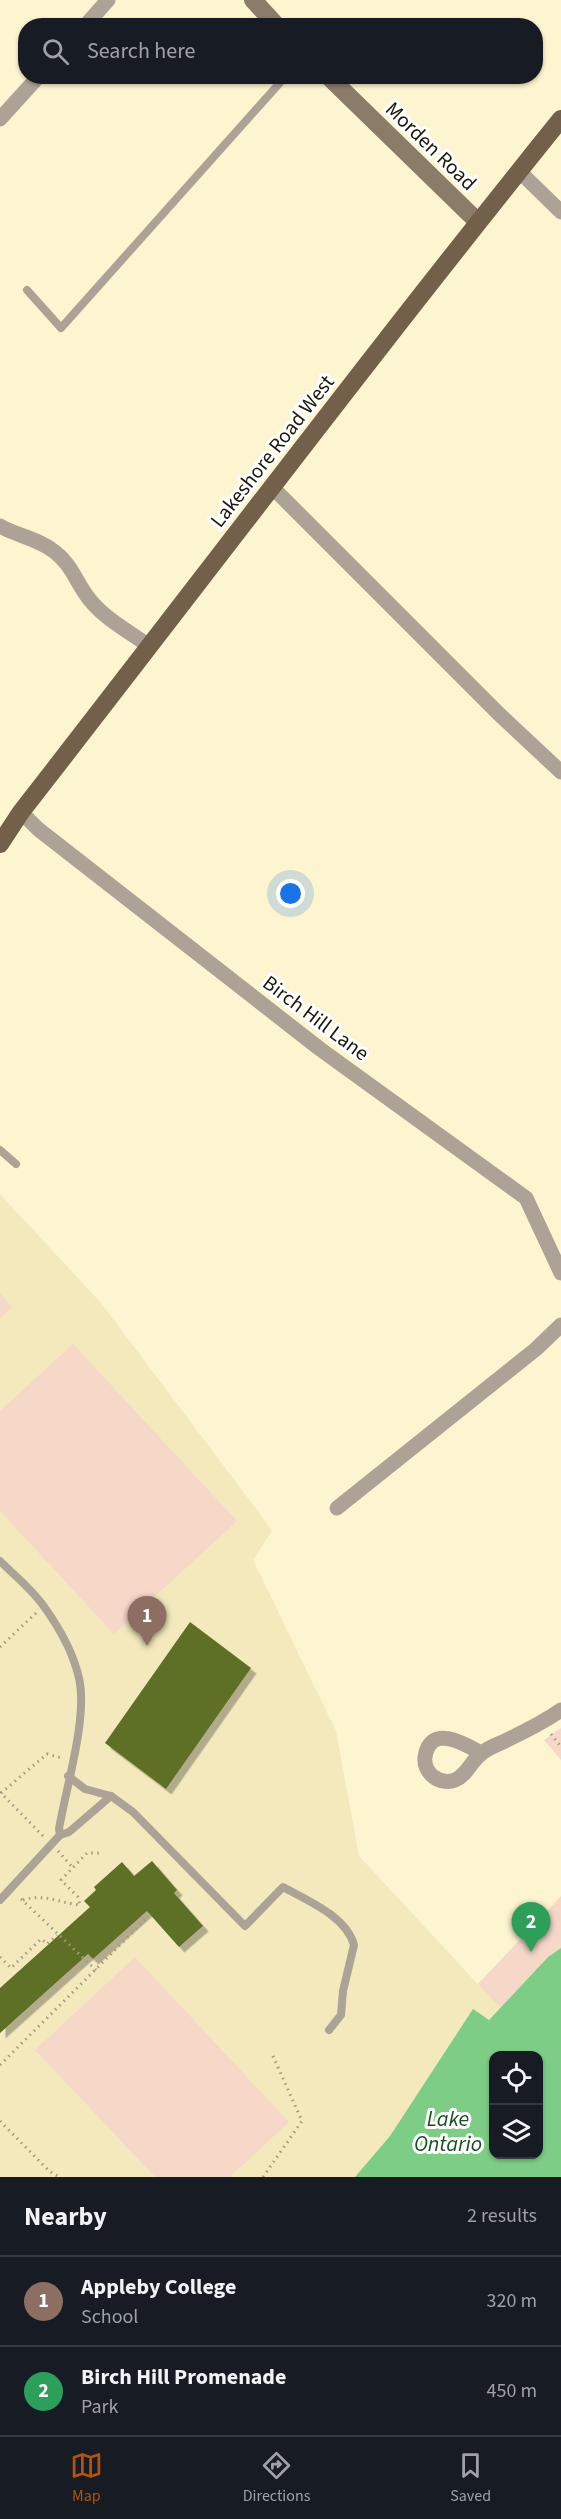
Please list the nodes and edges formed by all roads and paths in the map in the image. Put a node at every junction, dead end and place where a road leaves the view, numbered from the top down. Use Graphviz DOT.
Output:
graph roads {
  1 [pos="108,0"];
  2 [pos="253,0"];
  3 [pos="92,18"];
  4 [pos="270,18"];
  5 [pos="32,84"];
  6 [pos="279,84"];
  7 [pos="336,84"];
  8 [pos="0,119"];
  9 [pos="561,119"];
  10 [pos="519,171"];
  11 [pos="561,212"];
  12 [pos="478,222"];
  13 [pos="27,291"];
  14 [pos="272,487"];
  15 [pos="0,526"];
  16 [pos="149,646"];
  17 [pos="561,772"];
  18 [pos="21,812"];
  19 [pos="0,832"];
  20 [pos="0,844"];
  21 [pos="0,1150"];
  22 [pos="16,1164"];
  23 [pos="561,1273"];
  24 [pos="561,1325"];
  25 [pos="337,1508"];
  26 [pos="0,1561"];
  27 [pos="37,1612"];
  28 [pos="0,1647"];
  29 [pos="561,1710"];
  30 [pos="481,1753"];
  31 [pos="64,1759"];
  32 [pos="68,1776"];
  33 [pos="0,1792"];
  34 [pos="111,1796"];
  35 [pos="60,1834"];
  36 [pos="52,1845"];
  37 [pos="102,1850"];
  38 [pos="73,1868"];
  39 [pos="10,1888"];
  40 [pos="0,1900"];
  41 [pos="23,1900"];
  42 [pos="146,1919"];
  43 [pos="57,1935"];
  44 [pos="0,1957"];
  45 [pos="96,1970"];
  46 [pos="328,2030"];
  47 [pos="272,2054"];
  48 [pos="0,2065"];
  49 [pos="1,2124"];
  50 [pos="59,2177"];
  51 [pos="263,2177"];
  1 -- 3 [label="street"];
  2 -- 4 [label="street"];
  5 -- 8 [label="street"];
  6 -- 13 [label="lane"];
  7 -- 12 [label="street, Morden Road"];
  9 -- 10 [label="main road, Lakeshore Road West"];
  10 -- 11 [label="street"];
  10 -- 12 [label="main road, Lakeshore Road West"];
  12 -- 14 [label="main road, Lakeshore Road West"];
  14 -- 16 [label="main road, Lakeshore Road West"];
  14 -- 17 [label="street"];
  15 -- 16 [label="street"];
  16 -- 18 [label="main road, Lakeshore Road West"];
  18 -- 19 [label="main road, Lakeshore Road West"];
  18 -- 20 [label="main road, Lakeshore Road West"];
  18 -- 23 [label="street, Birch Hill Lane"];
  21 -- 22 [label="lane"];
  24 -- 25 [label="street"];
  26 -- 32 [label="lane"];
  27 -- 28 [label="path"];
  29 -- 30 [label="street"];
  31 -- 33 [label="path"];
  32 -- 34 [label="lane"];
  32 -- 35 [label="lane"];
  33 -- 36 [label="path"];
  34 -- 35 [label="lane"];
  34 -- 46 [label="lane"];
  35 -- 36 [label="lane"];
  36 -- 38 [label="path"];
  36 -- 39 [label="lane"];
  37 -- 38 [label="path"];
  38 -- 41 [label="path"];
  39 -- 40 [label="lane"];
  39 -- 41 [label="path"];
  41 -- 43 [label="path"];
  42 -- 45 [label="path"];
  43 -- 44 [label="path"];
  43 -- 45 [label="path"];
  45 -- 48 [label="path"];
  47 -- 51 [label="path"];
  49 -- 50 [label="path"];
}
